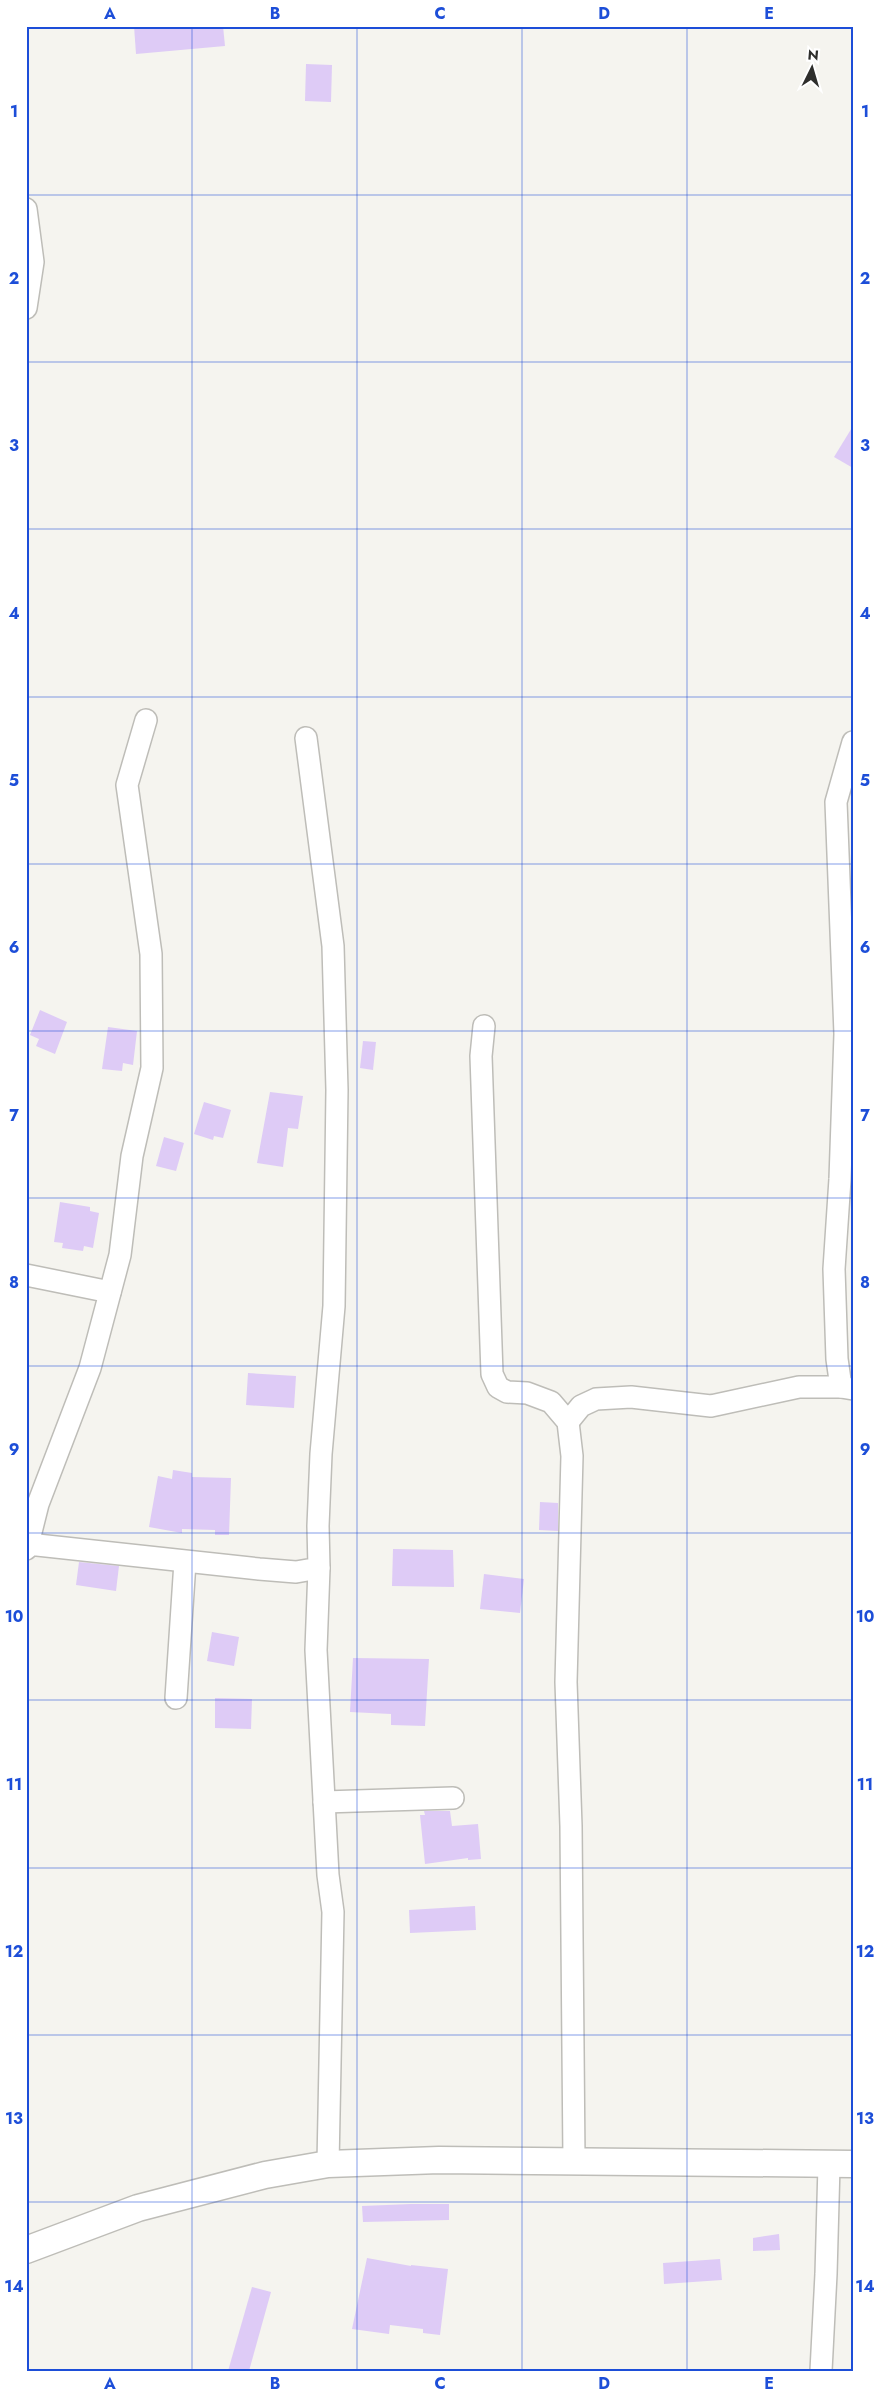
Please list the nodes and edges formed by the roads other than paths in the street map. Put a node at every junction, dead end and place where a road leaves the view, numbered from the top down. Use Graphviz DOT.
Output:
graph roads {
  1 [pos="26,209"];
  2 [pos="26,308"];
  3 [pos="146,720"];
  4 [pos="306,738"];
  5 [pos="853,742"];
  6 [pos="484,1026"];
  7 [pos="26,1275"];
  8 [pos="110,1292"];
  9 [pos="847,1388"];
  10 [pos="568,1422"];
  11 [pos="32,1503"];
  12 [pos="27,1546"];
  13 [pos="185,1562"];
  14 [pos="319,1568"];
  15 [pos="176,1698"];
  16 [pos="453,1798"];
  17 [pos="324,1802"];
  18 [pos="574,2160"];
  19 [pos="328,2164"];
  20 [pos="841,2164"];
  21 [pos="26,2250"];
  22 [pos="821,2371"];
  1 -- 2 [label="street"];
  3 -- 8 [label="street"];
  4 -- 14 [label="street"];
  5 -- 9 [label="street"];
  6 -- 10 [label="street"];
  7 -- 8 [label="street"];
  8 -- 11 [label="street"];
  9 -- 10 [label="street"];
  10 -- 18 [label="street"];
  11 -- 12 [label="street"];
  12 -- 13 [label="street"];
  13 -- 14 [label="street"];
  13 -- 15 [label="street"];
  14 -- 17 [label="street"];
  16 -- 17 [label="street"];
  17 -- 19 [label="street"];
  18 -- 19 [label="main road"];
  18 -- 20 [label="main road"];
  19 -- 21 [label="main road"];
  20 -- 22 [label="street"];
}
